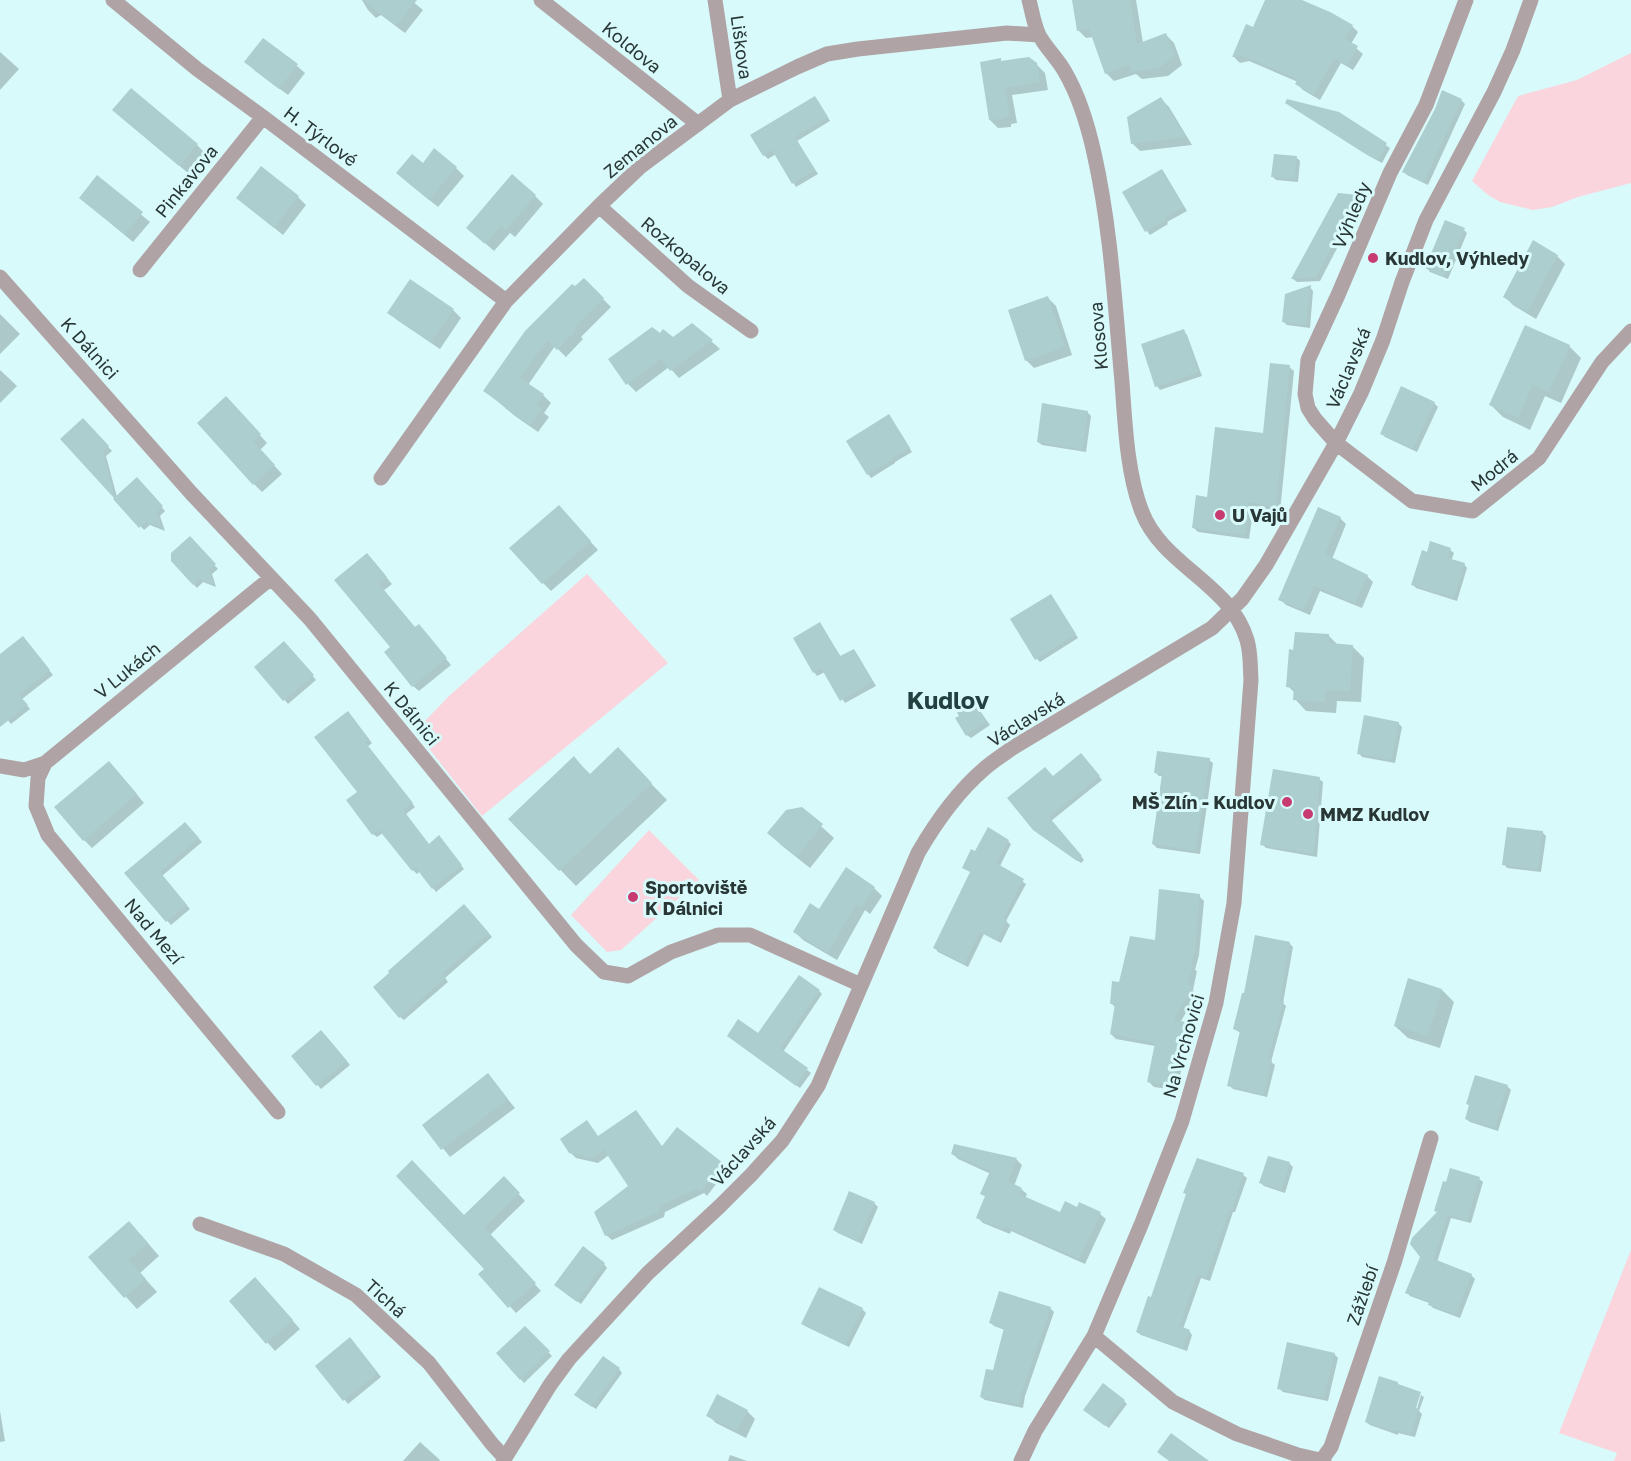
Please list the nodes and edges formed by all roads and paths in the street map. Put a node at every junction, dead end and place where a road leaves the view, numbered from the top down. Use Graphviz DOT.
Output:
graph roads {
  1 [pos="113,0"];
  2 [pos="541,0"];
  3 [pos="715,0"];
  4 [pos="1029,0"];
  5 [pos="1466,0"];
  6 [pos="1531,0"];
  7 [pos="1039,35"];
  8 [pos="730,100"];
  9 [pos="263,117"];
  10 [pos="698,124"];
  11 [pos="599,206"];
  12 [pos="140,270"];
  13 [pos="0,277"];
  14 [pos="506,301"];
  15 [pos="751,331"];
  16 [pos="1631,332"];
  17 [pos="1336,443"];
  18 [pos="381,478"];
  19 [pos="271,578"];
  20 [pos="1232,610"];
  21 [pos="45,763"];
  22 [pos="0,766"];
  23 [pos="861,985"];
  24 [pos="278,1112"];
  25 [pos="1431,1138"];
  26 [pos="200,1224"];
  27 [pos="1094,1336"];
  28 [pos="504,1459"];
  29 [pos="1021,1461"];
  30 [pos="1322,1461"];
  1 -- 9 [label="street, H. Týrlové"];
  2 -- 10 [label="street, Koldova"];
  3 -- 8 [label="street, Liškova"];
  4 -- 7 [label="street"];
  5 -- 17 [label="street, Výhledy"];
  6 -- 17 [label="street, Václavská"];
  7 -- 8 [label="street, Zemanova"];
  7 -- 20 [label="street, Klosova"];
  8 -- 10 [label="street, Zemanova"];
  9 -- 12 [label="street, Pinkavova"];
  9 -- 14 [label="street, H. Týrlové"];
  10 -- 11 [label="street, Zemanova"];
  11 -- 14 [label="street, Zemanova"];
  11 -- 15 [label="street, Rozkopalova"];
  13 -- 19 [label="street, K Dálnici"];
  14 -- 18 [label="street, Zemanova"];
  16 -- 17 [label="street, Modrá"];
  17 -- 20 [label="street, Václavská"];
  19 -- 21 [label="street, V Lukách"];
  19 -- 23 [label="street, K Dálnici"];
  20 -- 23 [label="street, Václavská"];
  20 -- 27 [label="street, Na Vrchovici"];
  21 -- 22 [label="street, V Lukách"];
  21 -- 24 [label="street, Nad Mezí"];
  23 -- 28 [label="street, Václavská"];
  25 -- 30 [label="street, Zážlebí"];
  26 -- 28 [label="street, Tichá"];
  27 -- 29 [label="street, Na Vrchovici"];
  27 -- 30 [label="street"];
}
